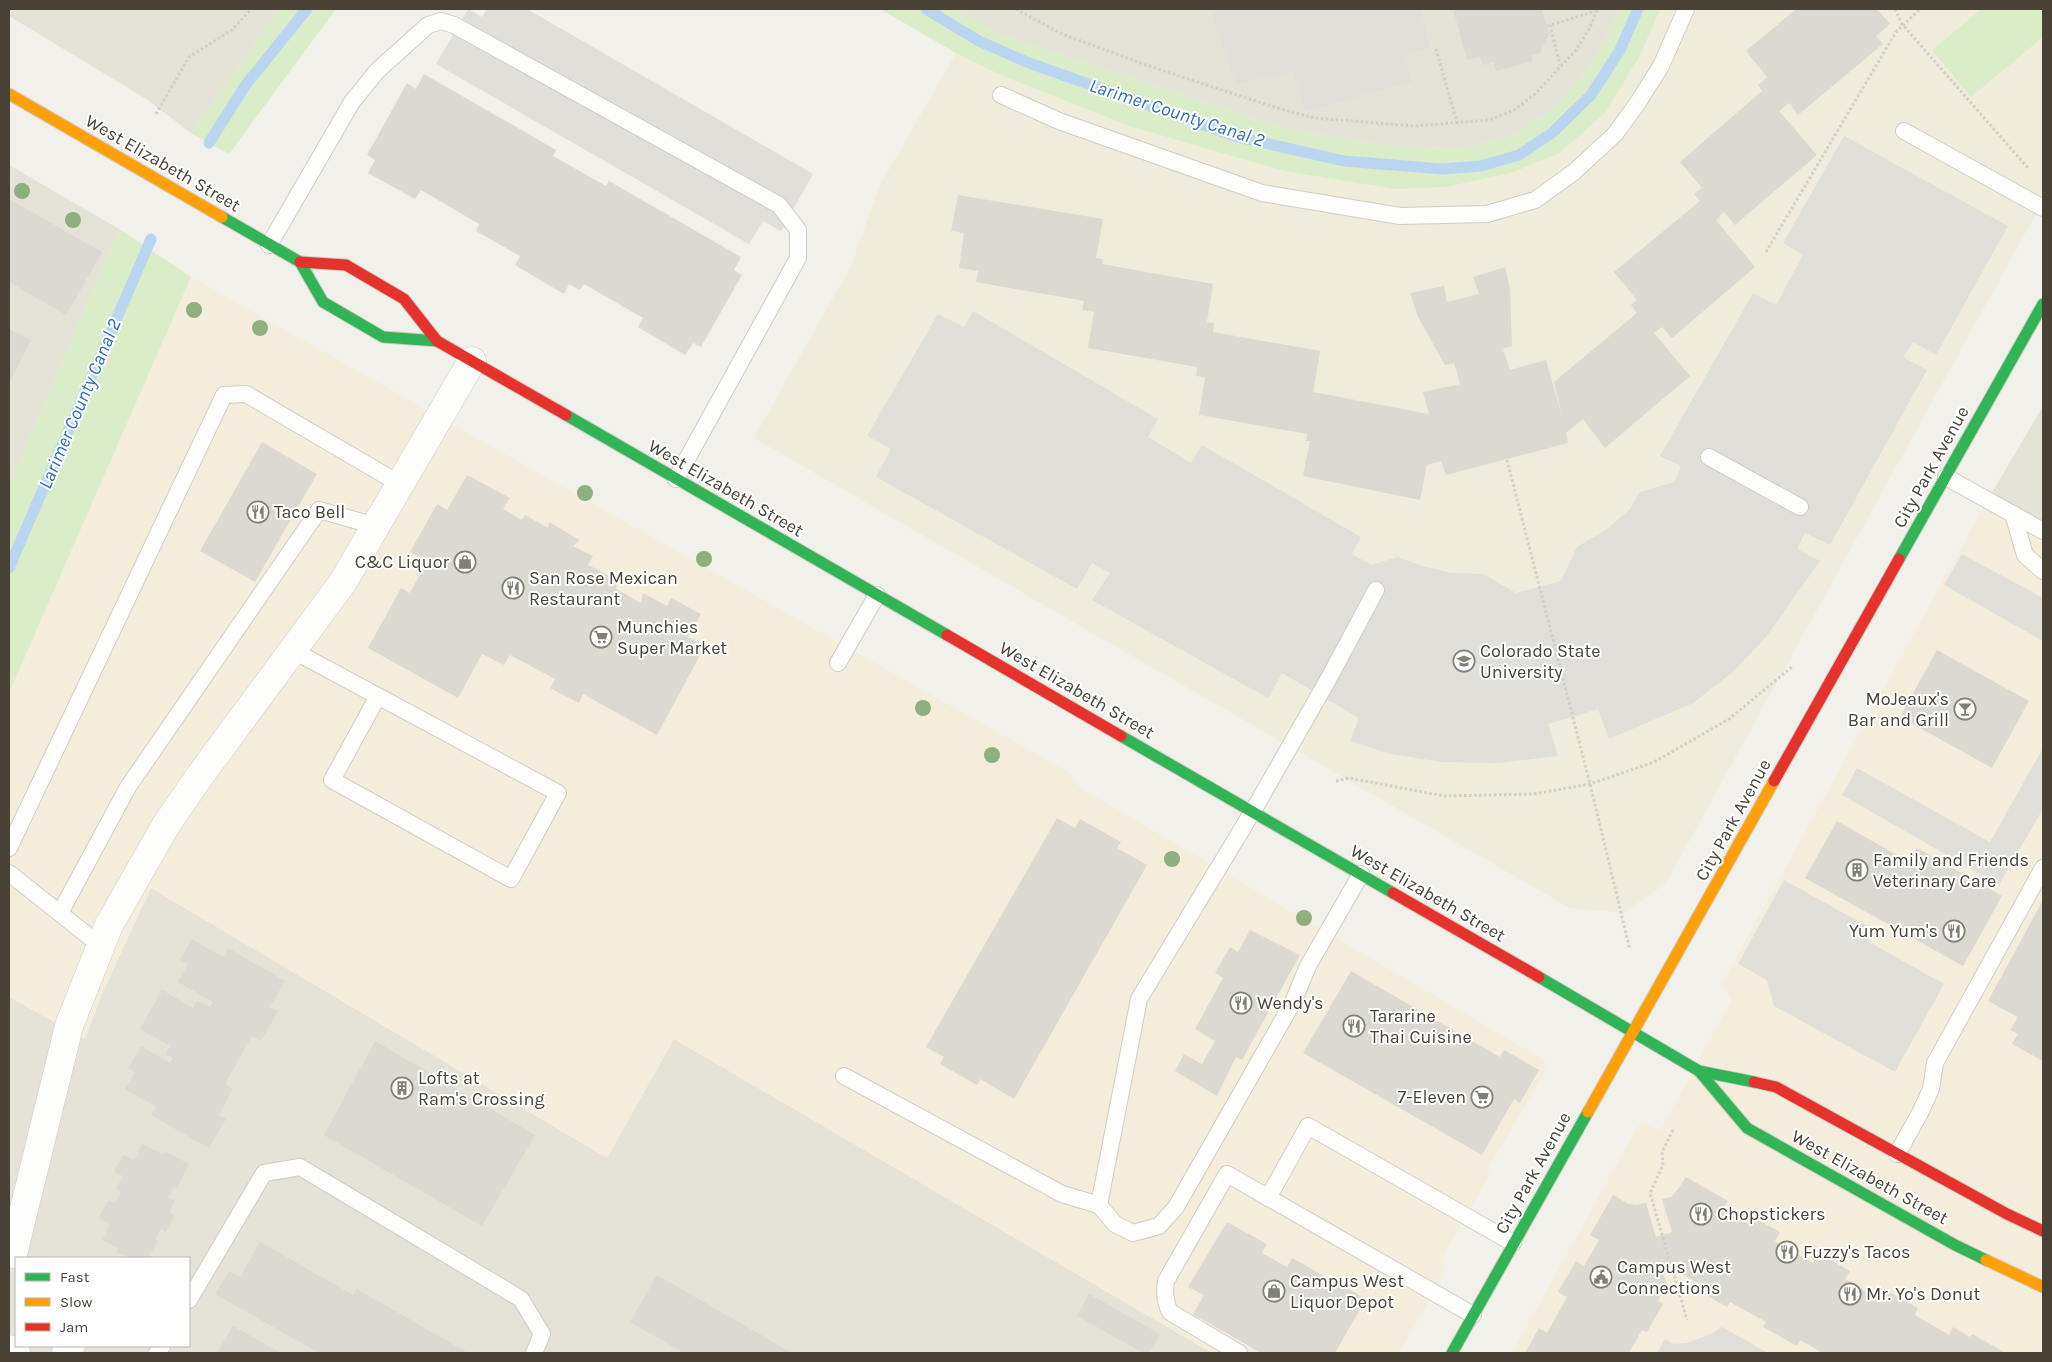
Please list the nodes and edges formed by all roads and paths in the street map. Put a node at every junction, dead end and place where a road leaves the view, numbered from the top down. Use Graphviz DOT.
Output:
graph roads {
  1 [pos="251,9"];
  2 [pos="1016,9"];
  3 [pos="1686,9"];
  4 [pos="1895,9"];
  5 [pos="1920,9"];
  6 [pos="1597,10"];
  7 [pos="1902,24"];
  8 [pos="1436,48"];
  9 [pos="1560,66"];
  10 [pos="9,94"];
  11 [pos="1001,95"];
  12 [pos="156,114"];
  13 [pos="1457,124"];
  14 [pos="1904,131"];
  15 [pos="2030,169"];
  16 [pos="2043,208"];
  17 [pos="269,244"];
  18 [pos="1766,252"];
  19 [pos="300,262"];
  20 [pos="2043,304"];
  21 [pos="437,341"];
  22 [pos="472,361"];
  23 [pos="1709,457"];
  24 [pos="1507,460"];
  25 [pos="1946,477"];
  26 [pos="676,479"];
  27 [pos="400,484"];
  28 [pos="1800,507"];
  29 [pos="2013,514"];
  30 [pos="376,526"];
  31 [pos="2043,531"];
  32 [pos="2043,571"];
  33 [pos="1376,590"];
  34 [pos="877,595"];
  35 [pos="292,650"];
  36 [pos="838,663"];
  37 [pos="1792,667"];
  38 [pos="378,696"];
  39 [pos="1336,781"];
  40 [pos="1590,784"];
  41 [pos="1253,811"];
  42 [pos="9,848"];
  43 [pos="2043,868"];
  44 [pos="9,874"];
  45 [pos="1361,874"];
  46 [pos="60,913"];
  47 [pos="101,946"];
  48 [pos="1630,950"];
  49 [pos="1633,1031"];
  50 [pos="1699,1071"];
  51 [pos="844,1076"];
  52 [pos="1674,1130"];
  53 [pos="1897,1154"];
  54 [pos="1268,1198"];
  55 [pos="1099,1205"];
  56 [pos="2043,1231"];
  57 [pos="1513,1243"];
  58 [pos="19,1257"];
  59 [pos="2043,1287"];
  60 [pos="190,1298"];
  61 [pos="1473,1315"];
  62 [pos="1687,1320"];
  63 [pos="9,1349"];
  64 [pos="16,1353"];
  65 [pos="534,1353"];
  66 [pos="1239,1353"];
  67 [pos="1452,1353"];
  1 -- 12 [label="path"];
  2 -- 13 [label="path"];
  3 -- 11 [label="lane"];
  4 -- 7 [label="path"];
  5 -- 7 [label="path"];
  6 -- 9 [label="path"];
  6 -- 9 [label="path"];
  7 -- 15 [label="path"];
  7 -- 18 [label="path"];
  8 -- 13 [label="path"];
  9 -- 13 [label="path"];
  10 -- 17 [label="main road, West Elizabeth Street"];
  14 -- 16 [label="lane"];
  17 -- 19 [label="main road, West Elizabeth Street"];
  17 -- 26 [label="lane"];
  19 -- 21 [label="main road, West Elizabeth Street"];
  19 -- 21 [label="main road, West Elizabeth Street"];
  20 -- 25 [label="main road, City Park Avenue"];
  21 -- 22 [label="main road, West Elizabeth Street"];
  22 -- 26 [label="main road, West Elizabeth Street"];
  22 -- 27 [label="street"];
  23 -- 28 [label="lane"];
  24 -- 40 [label="path"];
  25 -- 29 [label="lane"];
  25 -- 49 [label="main road, City Park Avenue"];
  26 -- 34 [label="main road, West Elizabeth Street"];
  27 -- 30 [label="street"];
  27 -- 42 [label="lane"];
  29 -- 31 [label="lane"];
  29 -- 32 [label="lane"];
  30 -- 35 [label="street"];
  30 -- 46 [label="lane"];
  33 -- 41 [label="lane"];
  34 -- 36 [label="lane"];
  34 -- 41 [label="main road, West Elizabeth Street"];
  35 -- 38 [label="lane"];
  35 -- 47 [label="street"];
  37 -- 40 [label="path"];
  38 -- 38 [label="lane"];
  39 -- 40 [label="path"];
  40 -- 48 [label="path"];
  41 -- 45 [label="main road, West Elizabeth Street"];
  41 -- 55 [label="lane"];
  43 -- 53 [label="lane"];
  44 -- 46 [label="lane"];
  45 -- 49 [label="main road, West Elizabeth Street"];
  45 -- 55 [label="lane"];
  46 -- 47 [label="lane"];
  47 -- 58 [label="street"];
  49 -- 50 [label="main road, West Elizabeth Street"];
  49 -- 57 [label="main road, City Park Avenue"];
  50 -- 53 [label="main road, West Elizabeth Street"];
  50 -- 59 [label="main road, West Elizabeth Street"];
  51 -- 55 [label="lane"];
  52 -- 62 [label="path"];
  53 -- 56 [label="main road, West Elizabeth Street"];
  54 -- 57 [label="lane"];
  54 -- 61 [label="lane"];
  54 -- 66 [label="lane"];
  57 -- 61 [label="main road, City Park Avenue"];
  60 -- 65 [label="lane"];
  61 -- 67 [label="main road, City Park Avenue"];
  63 -- 64 [label="street"];
}
